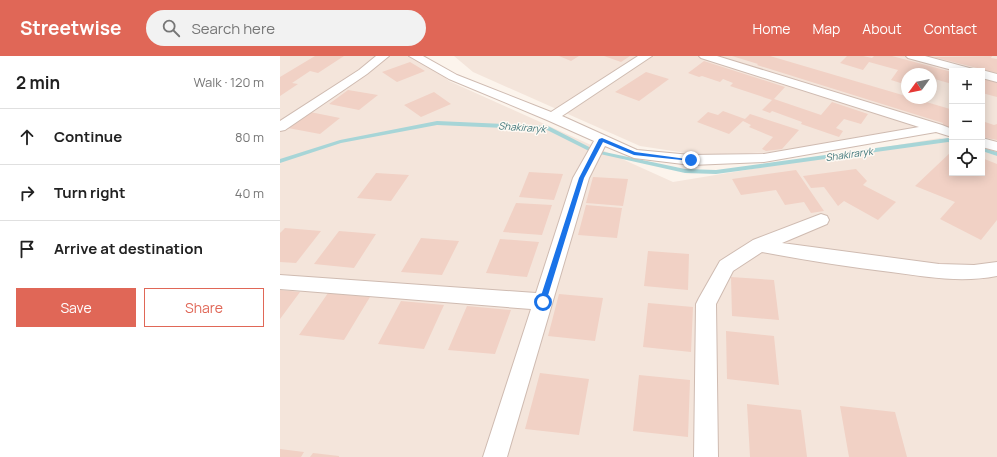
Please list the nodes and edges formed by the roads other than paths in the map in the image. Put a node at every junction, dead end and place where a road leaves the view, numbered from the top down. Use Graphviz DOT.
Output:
graph roads {
  1 [pos="383,56"];
  2 [pos="415,56"];
  3 [pos="646,56"];
  4 [pos="705,56"];
  5 [pos="912,56"];
  6 [pos="958,68"];
  7 [pos="985,75"];
  8 [pos="997,78"];
  9 [pos="552,117"];
  10 [pos="280,127"];
  11 [pos="937,128"];
  12 [pos="949,132"];
  13 [pos="985,143"];
  14 [pos="997,147"];
  15 [pos="597,148"];
  16 [pos="821,220"];
  17 [pos="759,245"];
  18 [pos="997,269"];
  19 [pos="280,282"];
  20 [pos="543,302"];
  21 [pos="495,457"];
  22 [pos="706,457"];
  1 -- 10 [label="street"];
  2 -- 9 [label="street"];
  3 -- 9 [label="street"];
  4 -- 11 [label="street"];
  5 -- 6 [label="street"];
  7 -- 8 [label="street"];
  9 -- 15 [label="street"];
  11 -- 12 [label="street"];
  11 -- 15 [label="street"];
  13 -- 14 [label="street"];
  15 -- 20 [label="street"];
  16 -- 17 [label="street"];
  17 -- 18 [label="street"];
  17 -- 22 [label="street"];
  19 -- 20 [label="street"];
  20 -- 21 [label="street"];
}
